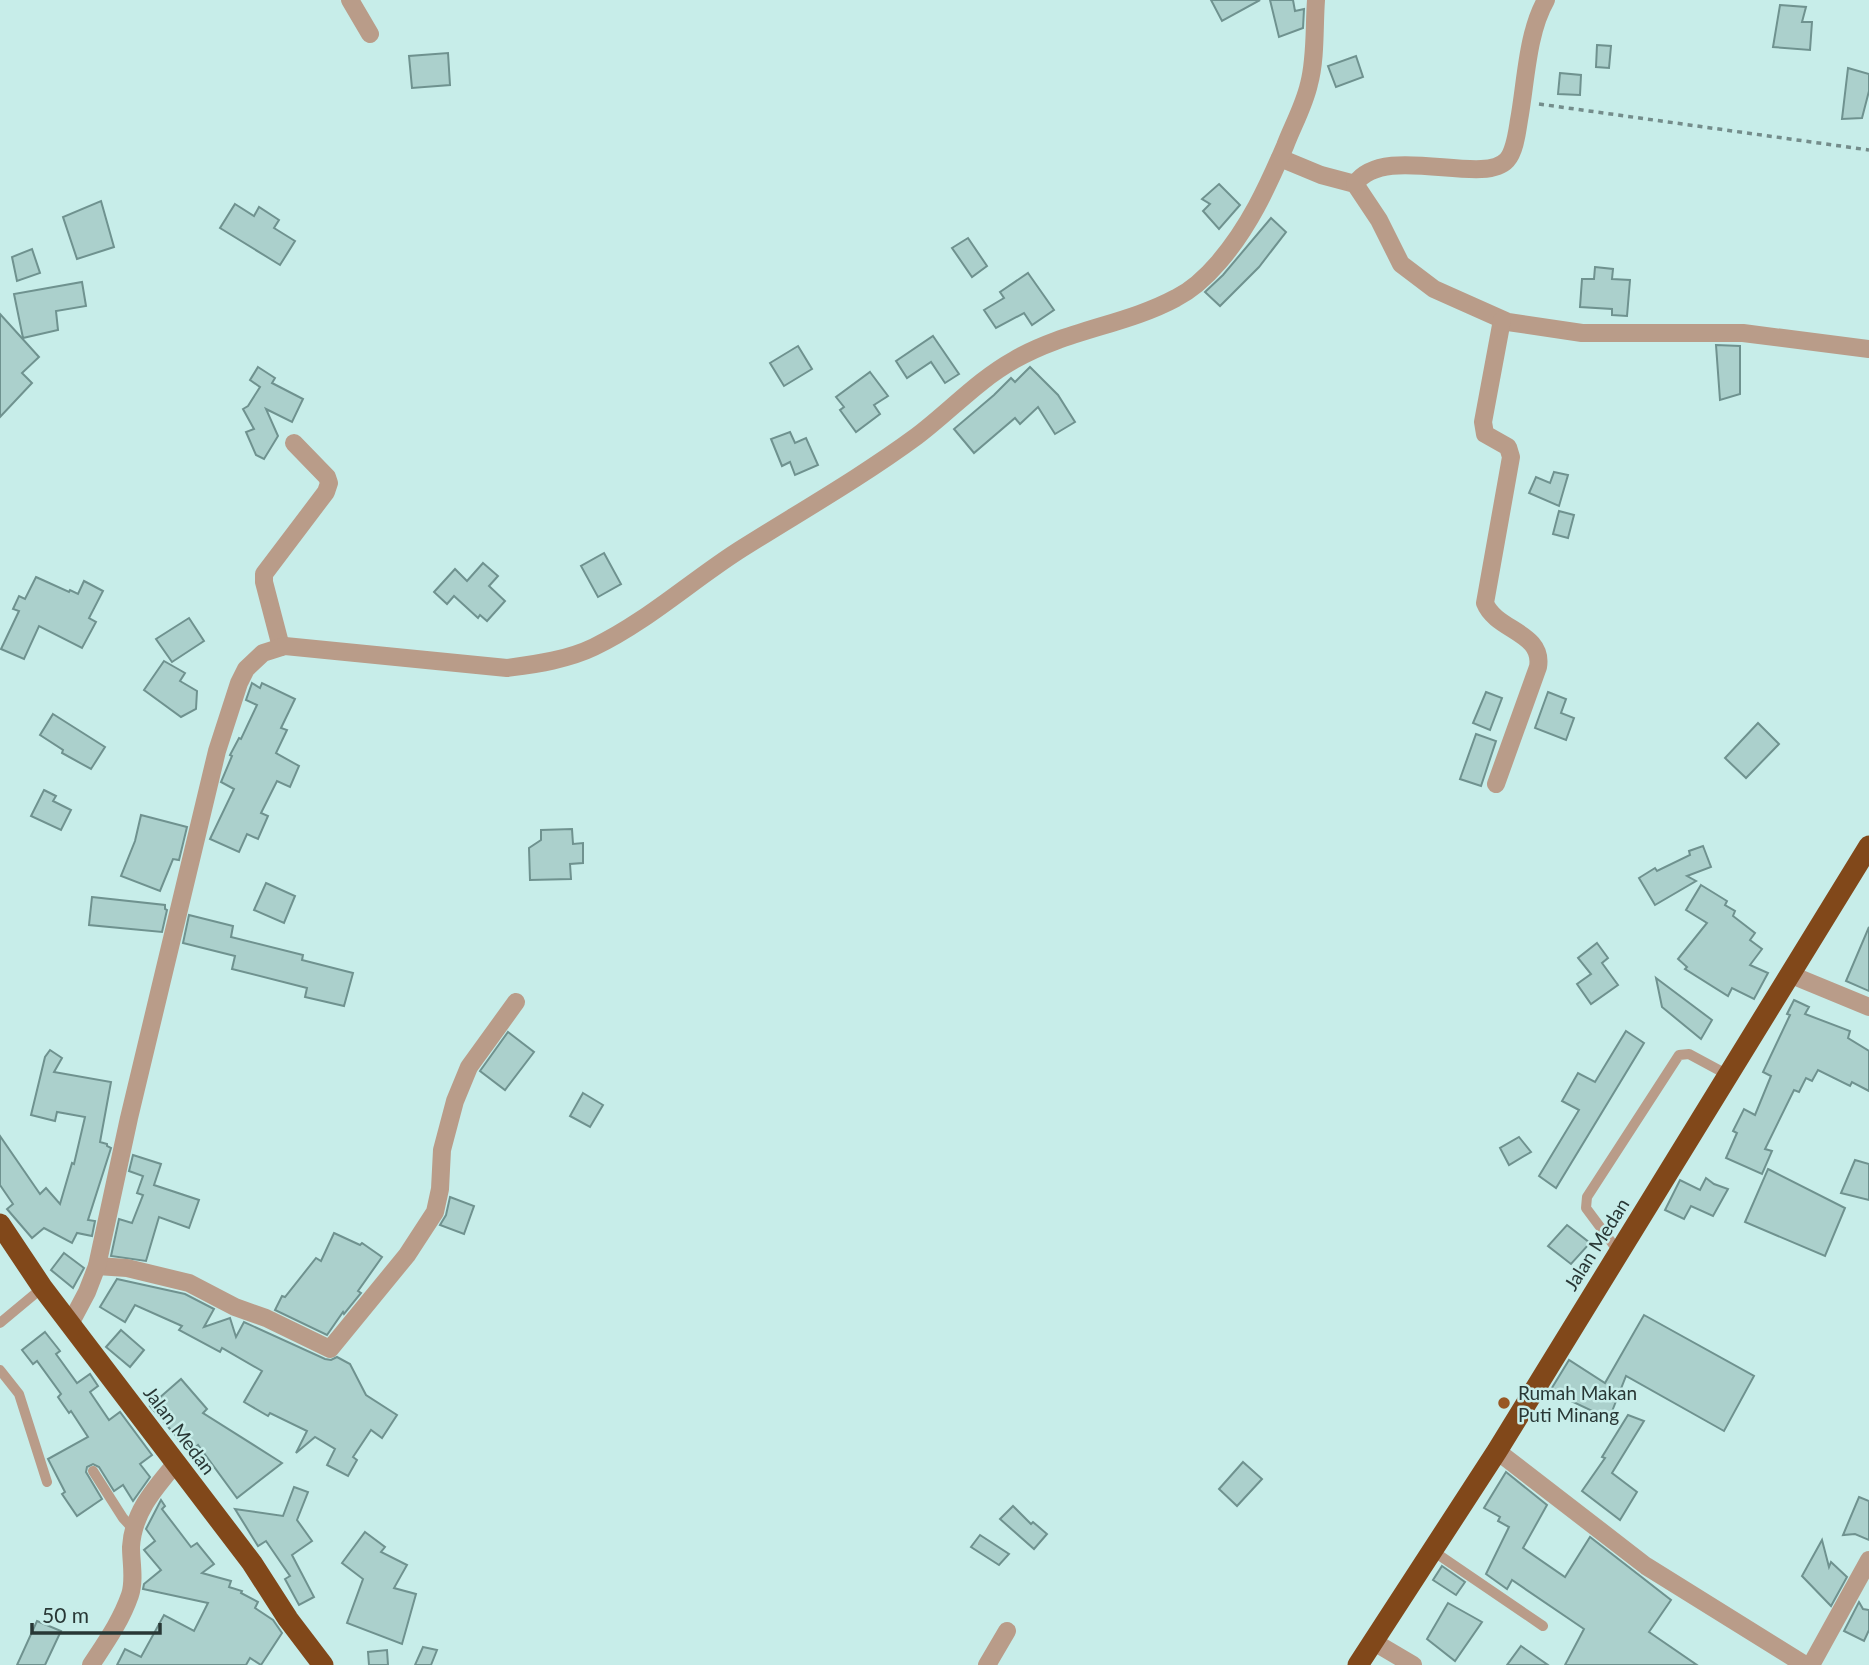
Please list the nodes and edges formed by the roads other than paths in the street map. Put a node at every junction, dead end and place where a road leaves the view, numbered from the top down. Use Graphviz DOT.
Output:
graph roads {
  1 [pos="350,0"];
  2 [pos="1315,0"];
  3 [pos="1546,0"];
  4 [pos="370,34"];
  5 [pos="1280,158"];
  6 [pos="1355,184"];
  7 [pos="1502,320"];
  8 [pos="1869,349"];
  9 [pos="294,443"];
  10 [pos="281,647"];
  11 [pos="1496,783"];
  12 [pos="1869,846"];
  13 [pos="1789,975"];
  14 [pos="516,1002"];
  15 [pos="1869,1007"];
  16 [pos="1728,1074"];
  17 [pos="0,1224"];
  18 [pos="1618,1251"];
  19 [pos="97,1266"];
  20 [pos="43,1287"];
  21 [pos="0,1323"];
  22 [pos="70,1324"];
  23 [pos="0,1370"];
  24 [pos="1497,1451"];
  25 [pos="176,1463"];
  26 [pos="93,1471"];
  27 [pos="47,1482"];
  28 [pos="134,1530"];
  29 [pos="1432,1550"];
  30 [pos="1869,1560"];
  31 [pos="1544,1626"];
  32 [pos="1007,1631"];
  33 [pos="1374,1643"];
  34 [pos="91,1665"];
  35 [pos="323,1665"];
  36 [pos="987,1665"];
  37 [pos="1358,1665"];
  38 [pos="1413,1665"];
  39 [pos="1805,1665"];
  40 [pos="1811,1665"];
  1 -- 4 [label="street"];
  2 -- 5 [label="street"];
  3 -- 6 [label="street"];
  5 -- 6 [label="street"];
  5 -- 10 [label="street"];
  6 -- 7 [label="street"];
  7 -- 8 [label="street"];
  7 -- 11 [label="street"];
  9 -- 10 [label="street"];
  10 -- 19 [label="street"];
  12 -- 13 [label="highway, Jalan Medan"];
  13 -- 15 [label="street"];
  13 -- 16 [label="highway, Jalan Medan"];
  14 -- 19 [label="street"];
  16 -- 18 [label="highway, Jalan Medan"];
  16 -- 18 [label="lane"];
  17 -- 20 [label="highway, Jalan Medan"];
  18 -- 24 [label="highway, Jalan Medan"];
  19 -- 22 [label="street"];
  20 -- 21 [label="lane"];
  20 -- 22 [label="highway, Jalan Medan"];
  22 -- 25 [label="highway, Jalan Medan"];
  23 -- 27 [label="lane"];
  24 -- 29 [label="highway, Jalan Medan"];
  24 -- 39 [label="street"];
  25 -- 28 [label="street"];
  25 -- 35 [label="highway, Jalan Medan"];
  26 -- 28 [label="lane"];
  28 -- 34 [label="street"];
  29 -- 31 [label="lane"];
  29 -- 33 [label="highway, Jalan Medan"];
  30 -- 40 [label="street"];
  32 -- 36 [label="street"];
  33 -- 37 [label="highway, Jalan Medan"];
  33 -- 38 [label="street"];
}
